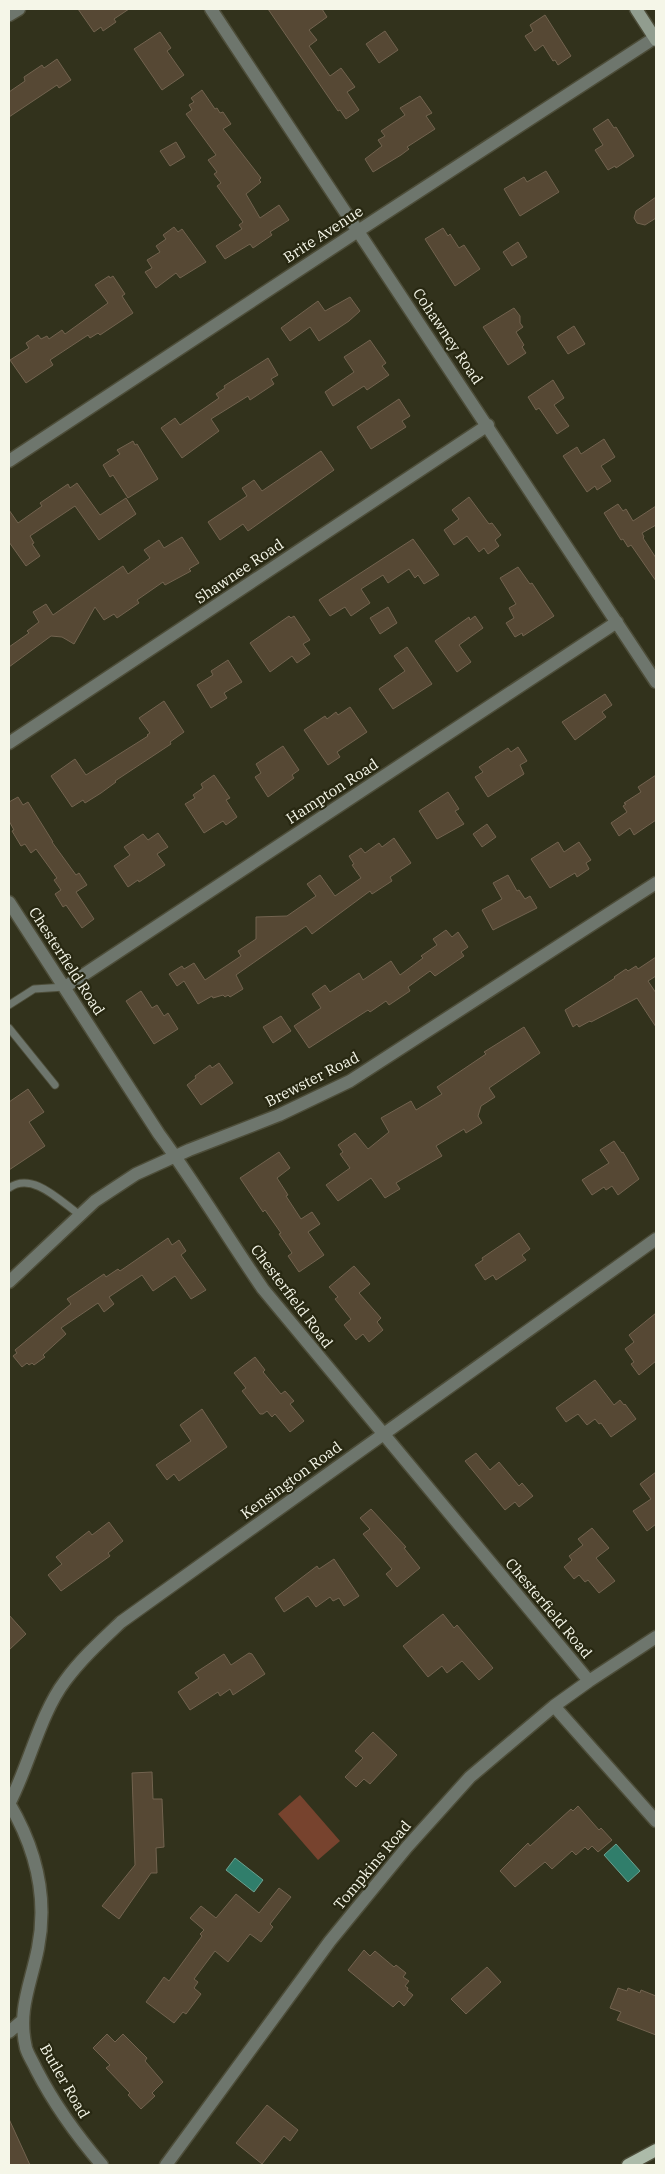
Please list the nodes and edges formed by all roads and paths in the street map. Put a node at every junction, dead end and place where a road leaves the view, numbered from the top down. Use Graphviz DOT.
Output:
graph roads {
  1 [pos="19,9"];
  2 [pos="211,9"];
  3 [pos="636,9"];
  4 [pos="9,15"];
  5 [pos="656,38"];
  6 [pos="358,231"];
  7 [pos="488,425"];
  8 [pos="9,461"];
  9 [pos="617,622"];
  10 [pos="656,682"];
  11 [pos="9,743"];
  12 [pos="656,883"];
  13 [pos="9,902"];
  14 [pos="65,987"];
  15 [pos="9,1005"];
  16 [pos="9,1028"];
  17 [pos="55,1085"];
  18 [pos="176,1156"];
  19 [pos="9,1188"];
  20 [pos="80,1215"];
  21 [pos="656,1239"];
  22 [pos="9,1282"];
  23 [pos="383,1434"];
  24 [pos="656,1637"];
  25 [pos="588,1681"];
  26 [pos="554,1706"];
  27 [pos="9,1804"];
  28 [pos="656,1821"];
  29 [pos="23,2020"];
  30 [pos="9,2032"];
  31 [pos="656,2150"];
  32 [pos="102,2165"];
  33 [pos="166,2165"];
  34 [pos="628,2165"];
  1 -- 4 [label="street"];
  2 -- 6 [label="street, Cohawney Road"];
  3 -- 5 [label="main road"];
  5 -- 6 [label="street, Brite Avenue"];
  6 -- 7 [label="street, Cohawney Road"];
  6 -- 8 [label="street, Brite Avenue"];
  7 -- 9 [label="street, Cohawney Road"];
  7 -- 11 [label="street, Shawnee Road"];
  9 -- 10 [label="street, Cohawney Road"];
  9 -- 14 [label="street, Hampton Road"];
  12 -- 18 [label="street, Brewster Road"];
  13 -- 14 [label="street, Chesterfield Road"];
  14 -- 15 [label="lane"];
  14 -- 18 [label="street, Chesterfield Road"];
  16 -- 17 [label="lane"];
  18 -- 20 [label="street, Brewster Road"];
  18 -- 23 [label="street, Chesterfield Road"];
  19 -- 20 [label="lane"];
  20 -- 22 [label="street, Brewster Road"];
  21 -- 23 [label="street, Kensington Road"];
  23 -- 25 [label="street, Chesterfield Road"];
  23 -- 27 [label="street, Kensington Road"];
  24 -- 25 [label="street, Tompkins Road"];
  25 -- 26 [label="street, Tompkins Road"];
  26 -- 28 [label="street"];
  26 -- 33 [label="street, Tompkins Road"];
  27 -- 29 [label="street, Butler Road"];
  29 -- 30 [label="street"];
  29 -- 32 [label="street, Butler Road"];
  31 -- 34 [label="main road"];
}
